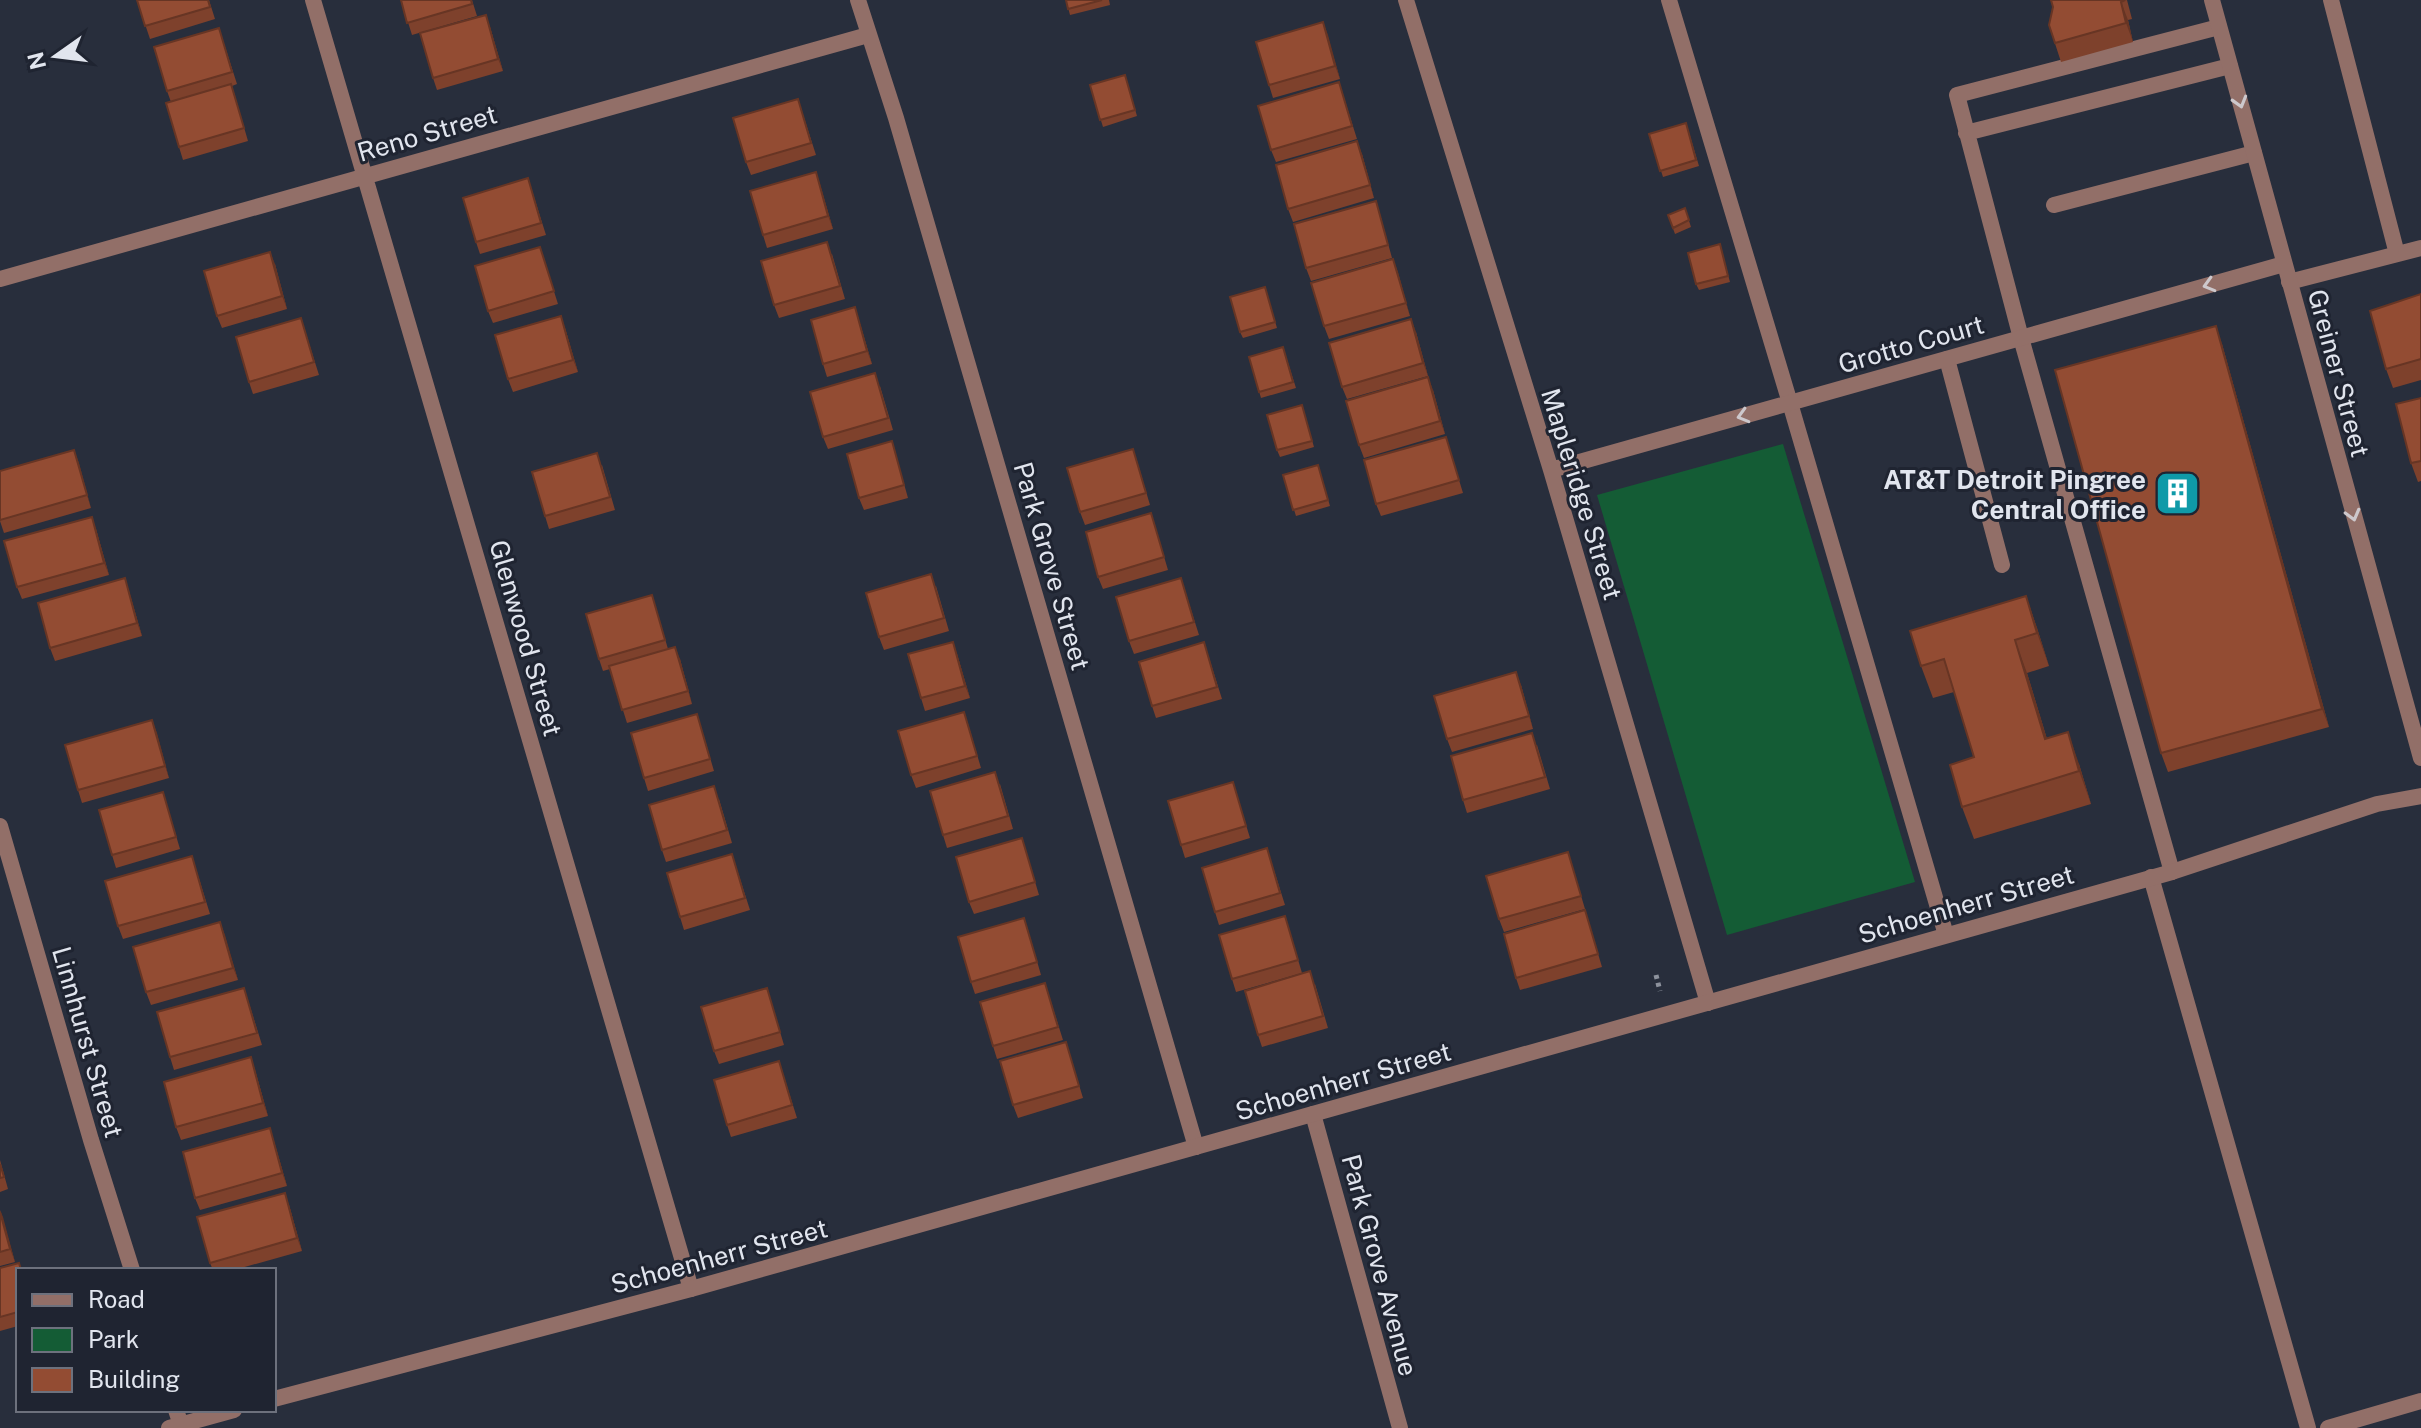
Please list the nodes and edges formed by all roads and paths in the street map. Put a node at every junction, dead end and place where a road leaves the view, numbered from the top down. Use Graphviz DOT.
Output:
graph roads {
  1 [pos="313,0"];
  2 [pos="858,0"];
  3 [pos="1406,0"];
  4 [pos="1669,0"];
  5 [pos="2212,0"];
  6 [pos="2331,0"];
  7 [pos="2219,27"];
  8 [pos="868,35"];
  9 [pos="2230,66"];
  10 [pos="1966,133"];
  11 [pos="2254,153"];
  12 [pos="365,175"];
  13 [pos="2054,205"];
  14 [pos="2421,248"];
  15 [pos="2397,254"];
  16 [pos="2284,264"];
  17 [pos="0,279"];
  18 [pos="2289,282"];
  19 [pos="2021,338"];
  20 [pos="1947,359"];
  21 [pos="1790,403"];
  22 [pos="1551,470"];
  23 [pos="2002,565"];
  24 [pos="2421,758"];
  25 [pos="2421,796"];
  26 [pos="0,826"];
  27 [pos="2172,872"];
  28 [pos="2151,877"];
  29 [pos="1946,935"];
  30 [pos="1708,1003"];
  31 [pos="1313,1114"];
  32 [pos="1196,1147"];
  33 [pos="131,1268"];
  34 [pos="691,1289"];
  35 [pos="276,1398"];
  36 [pos="2421,1401"];
  37 [pos="224,1412"];
  38 [pos="177,1422"];
  39 [pos="1400,1428"];
  40 [pos="2308,1428"];
  41 [pos="2328,1428"];
  1 -- 12 [label="street, Glenwood Street"];
  2 -- 8 [label="street, Park Grove Street"];
  3 -- 22 [label="street, Mapleridge Street"];
  4 -- 21 [label="street"];
  5 -- 7 [label="street, Greiner Street"];
  6 -- 15 [label="street"];
  7 -- 9 [label="street, Greiner Street"];
  7 -- 10 [label="street"];
  8 -- 12 [label="street, Reno Street"];
  8 -- 32 [label="street, Park Grove Street"];
  9 -- 10 [label="street"];
  9 -- 11 [label="street, Greiner Street, one-way"];
  10 -- 19 [label="street"];
  11 -- 13 [label="street"];
  11 -- 16 [label="street, Greiner Street"];
  12 -- 17 [label="street, Reno Street"];
  12 -- 34 [label="street, Glenwood Street"];
  14 -- 15 [label="street"];
  15 -- 18 [label="street"];
  16 -- 18 [label="street, Greiner Street"];
  16 -- 19 [label="street, Grotto Court, one-way"];
  18 -- 24 [label="street, Greiner Street, one-way"];
  19 -- 20 [label="street, Grotto Court"];
  19 -- 27 [label="street"];
  20 -- 21 [label="street, Grotto Court"];
  20 -- 23 [label="street"];
  21 -- 22 [label="street, Grotto Court, one-way"];
  21 -- 29 [label="street"];
  22 -- 30 [label="street, Mapleridge Street"];
  25 -- 27 [label="street, Schoenherr Street"];
  26 -- 33 [label="street, Linnhurst Street"];
  27 -- 28 [label="street, Schoenherr Street"];
  28 -- 29 [label="street, Schoenherr Street"];
  28 -- 40 [label="street"];
  29 -- 30 [label="street, Schoenherr Street"];
  30 -- 31 [label="street, Schoenherr Street"];
  31 -- 32 [label="street, Schoenherr Street"];
  31 -- 39 [label="street, Park Grove Avenue"];
  32 -- 34 [label="street, Schoenherr Street"];
  34 -- 35 [label="street, Schoenherr Street"];
  36 -- 41 [label="street"];
  37 -- 38 [label="street"];
}
